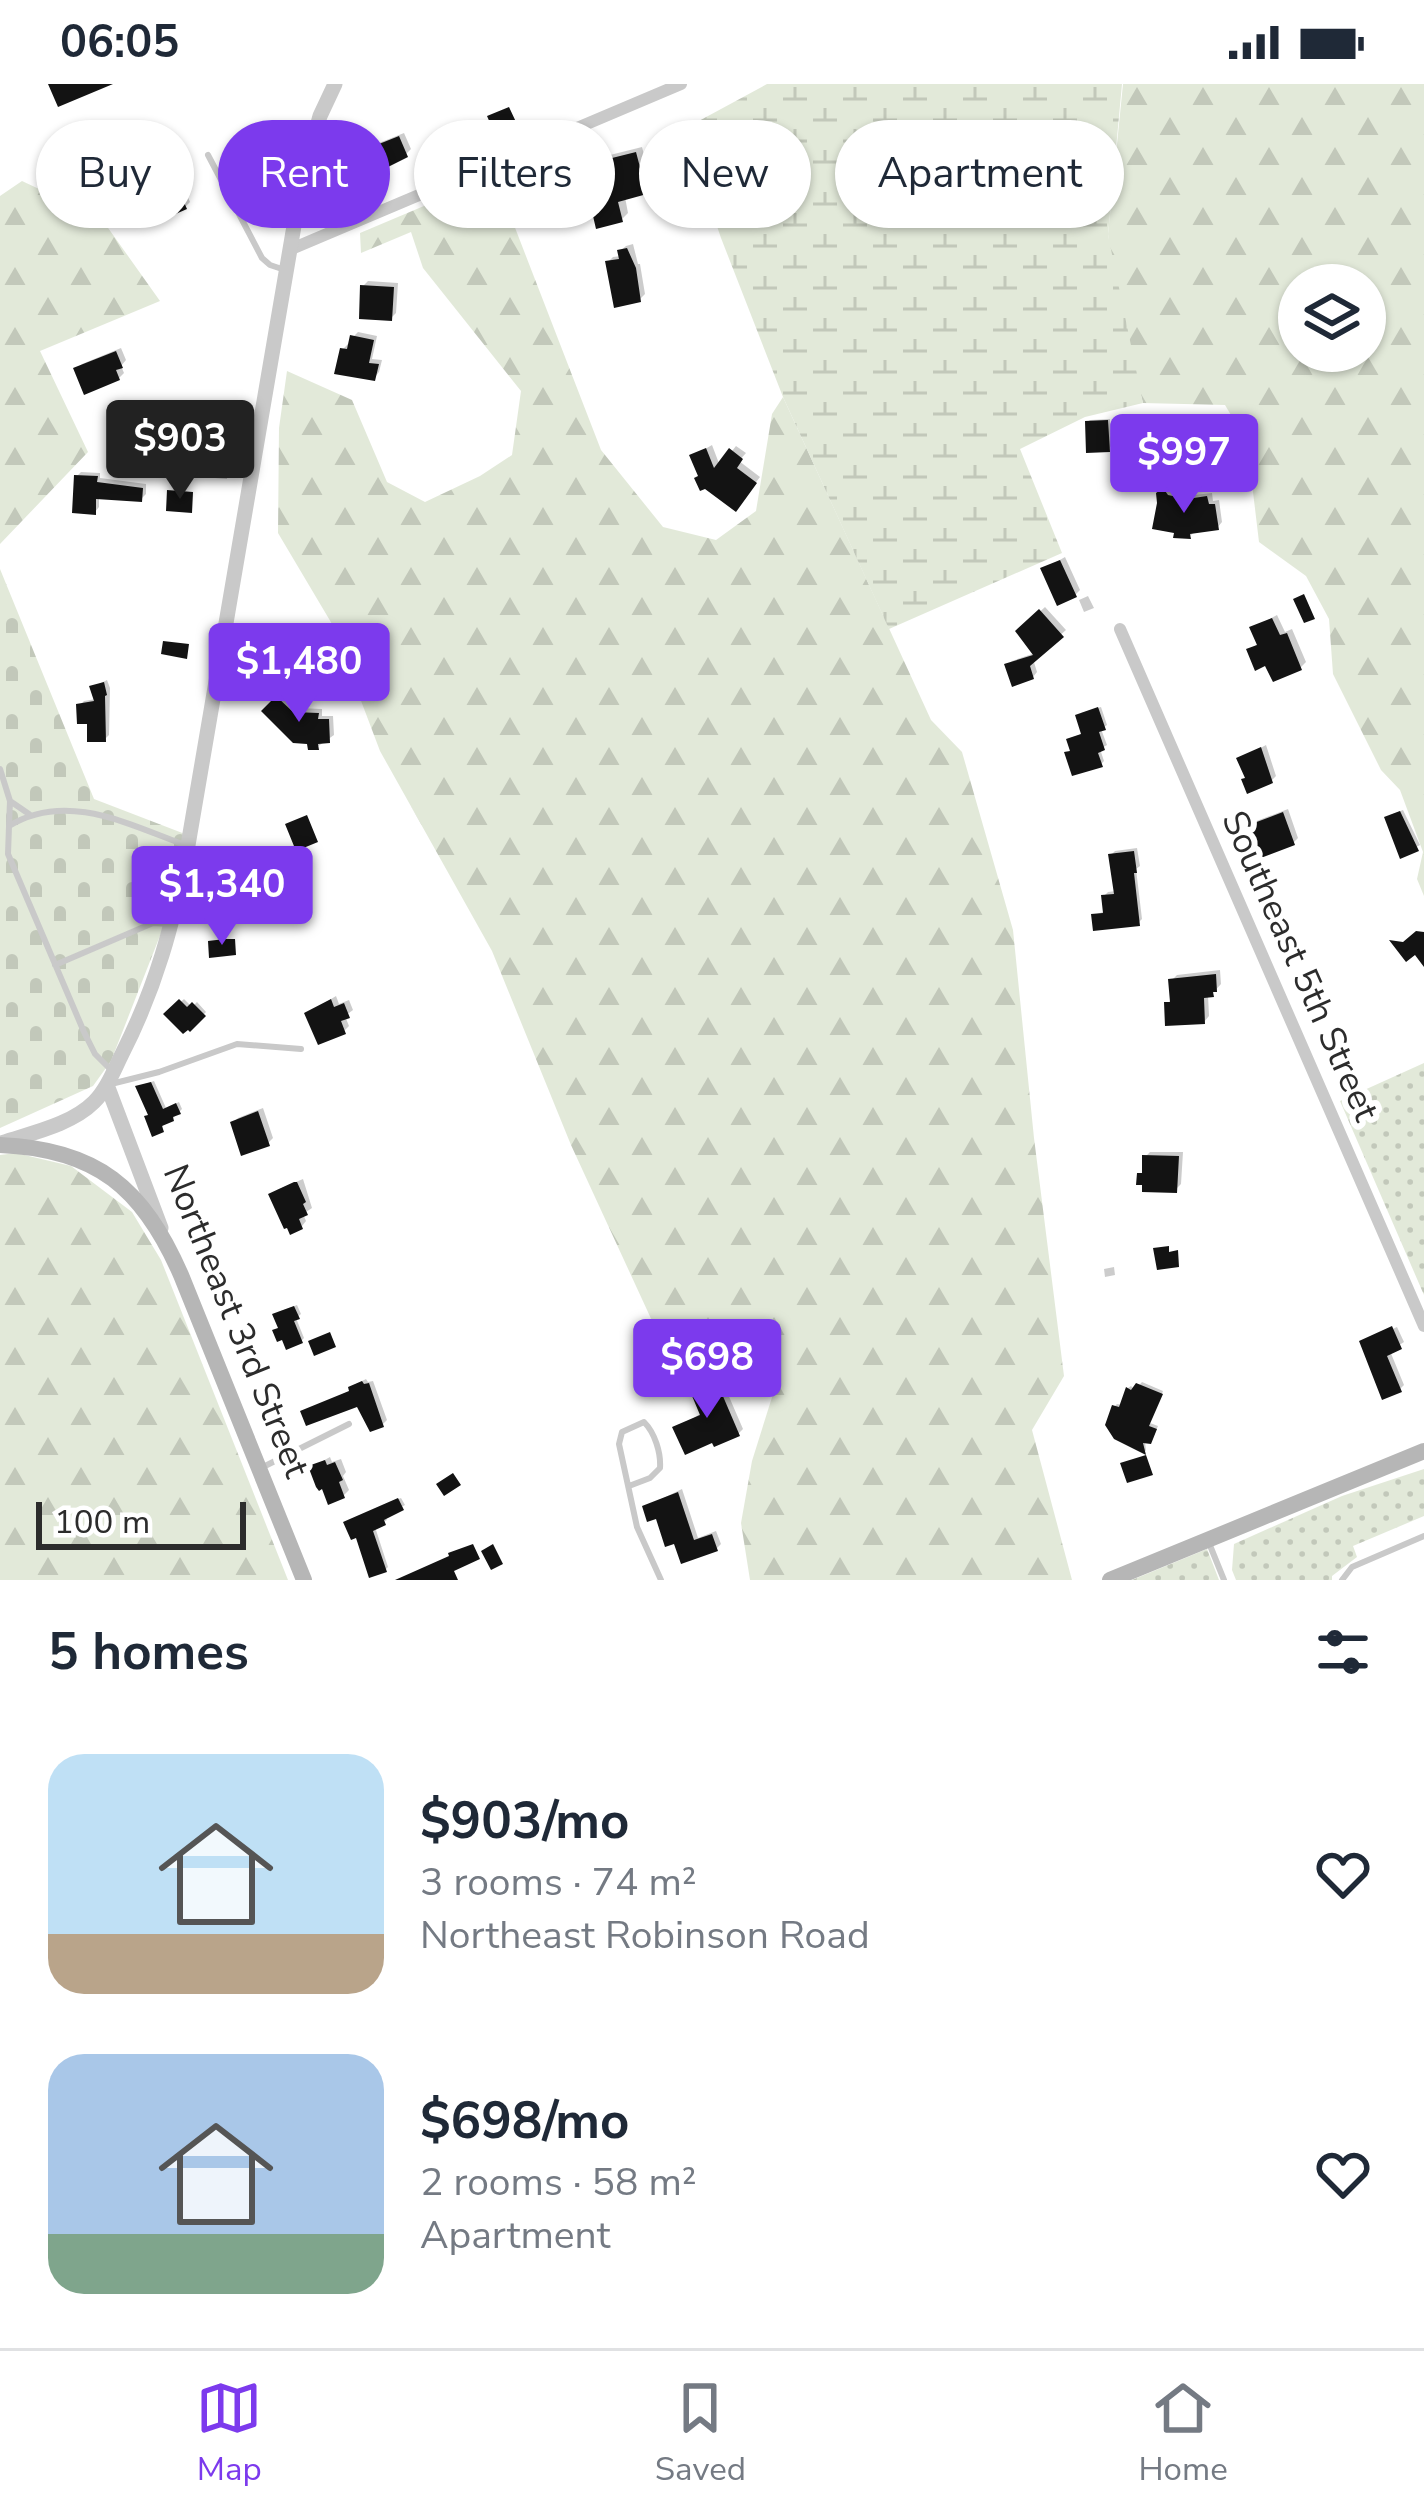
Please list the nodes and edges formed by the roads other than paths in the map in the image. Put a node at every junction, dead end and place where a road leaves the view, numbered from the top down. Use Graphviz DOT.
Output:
graph roads {
  1 [pos="335,84"];
  2 [pos="681,84"];
  3 [pos="208,155"];
  4 [pos="289,250"];
  5 [pos="285,271"];
  6 [pos="1120,629"];
  7 [pos="0,769"];
  8 [pos="10,800"];
  9 [pos="29,814"];
  10 [pos="8,826"];
  11 [pos="188,846"];
  12 [pos="172,925"];
  13 [pos="55,964"];
  14 [pos="302,1049"];
  15 [pos="110,1079"];
  16 [pos="0,1144"];
  17 [pos="141,1194"];
  18 [pos="1424,1326"];
  19 [pos="349,1424"];
  20 [pos="1424,1450"];
  21 [pos="259,1468"];
  22 [pos="629,1486"];
  23 [pos="1424,1536"];
  24 [pos="1207,1540"];
  25 [pos="304,1580"];
  26 [pos="661,1580"];
  27 [pos="1110,1580"];
  28 [pos="1224,1580"];
  29 [pos="1342,1580"];
  1 -- 4 [label="street"];
  2 -- 4 [label="street"];
  3 -- 5 [label="lane"];
  4 -- 5 [label="street"];
  5 -- 11 [label="street"];
  6 -- 18 [label="street, Southeast 5th Street"];
  7 -- 8 [label="lane"];
  8 -- 9 [label="lane"];
  8 -- 10 [label="lane"];
  9 -- 10 [label="lane"];
  9 -- 11 [label="lane"];
  10 -- 13 [label="lane"];
  11 -- 12 [label="street"];
  12 -- 13 [label="lane"];
  12 -- 15 [label="street"];
  13 -- 15 [label="lane"];
  14 -- 15 [label="lane"];
  15 -- 16 [label="street"];
  15 -- 17 [label="street, Northeast 3rd Street"];
  16 -- 17 [label="main road, Northeast 3rd Street"];
  17 -- 21 [label="main road, Northeast 3rd Street"];
  19 -- 21 [label="lane"];
  20 -- 24 [label="main road"];
  21 -- 25 [label="main road, Northeast 3rd Street"];
  22 -- 22 [label="lane"];
  22 -- 26 [label="lane"];
  23 -- 29 [label="lane"];
  24 -- 27 [label="main road"];
  24 -- 28 [label="lane"];
}
